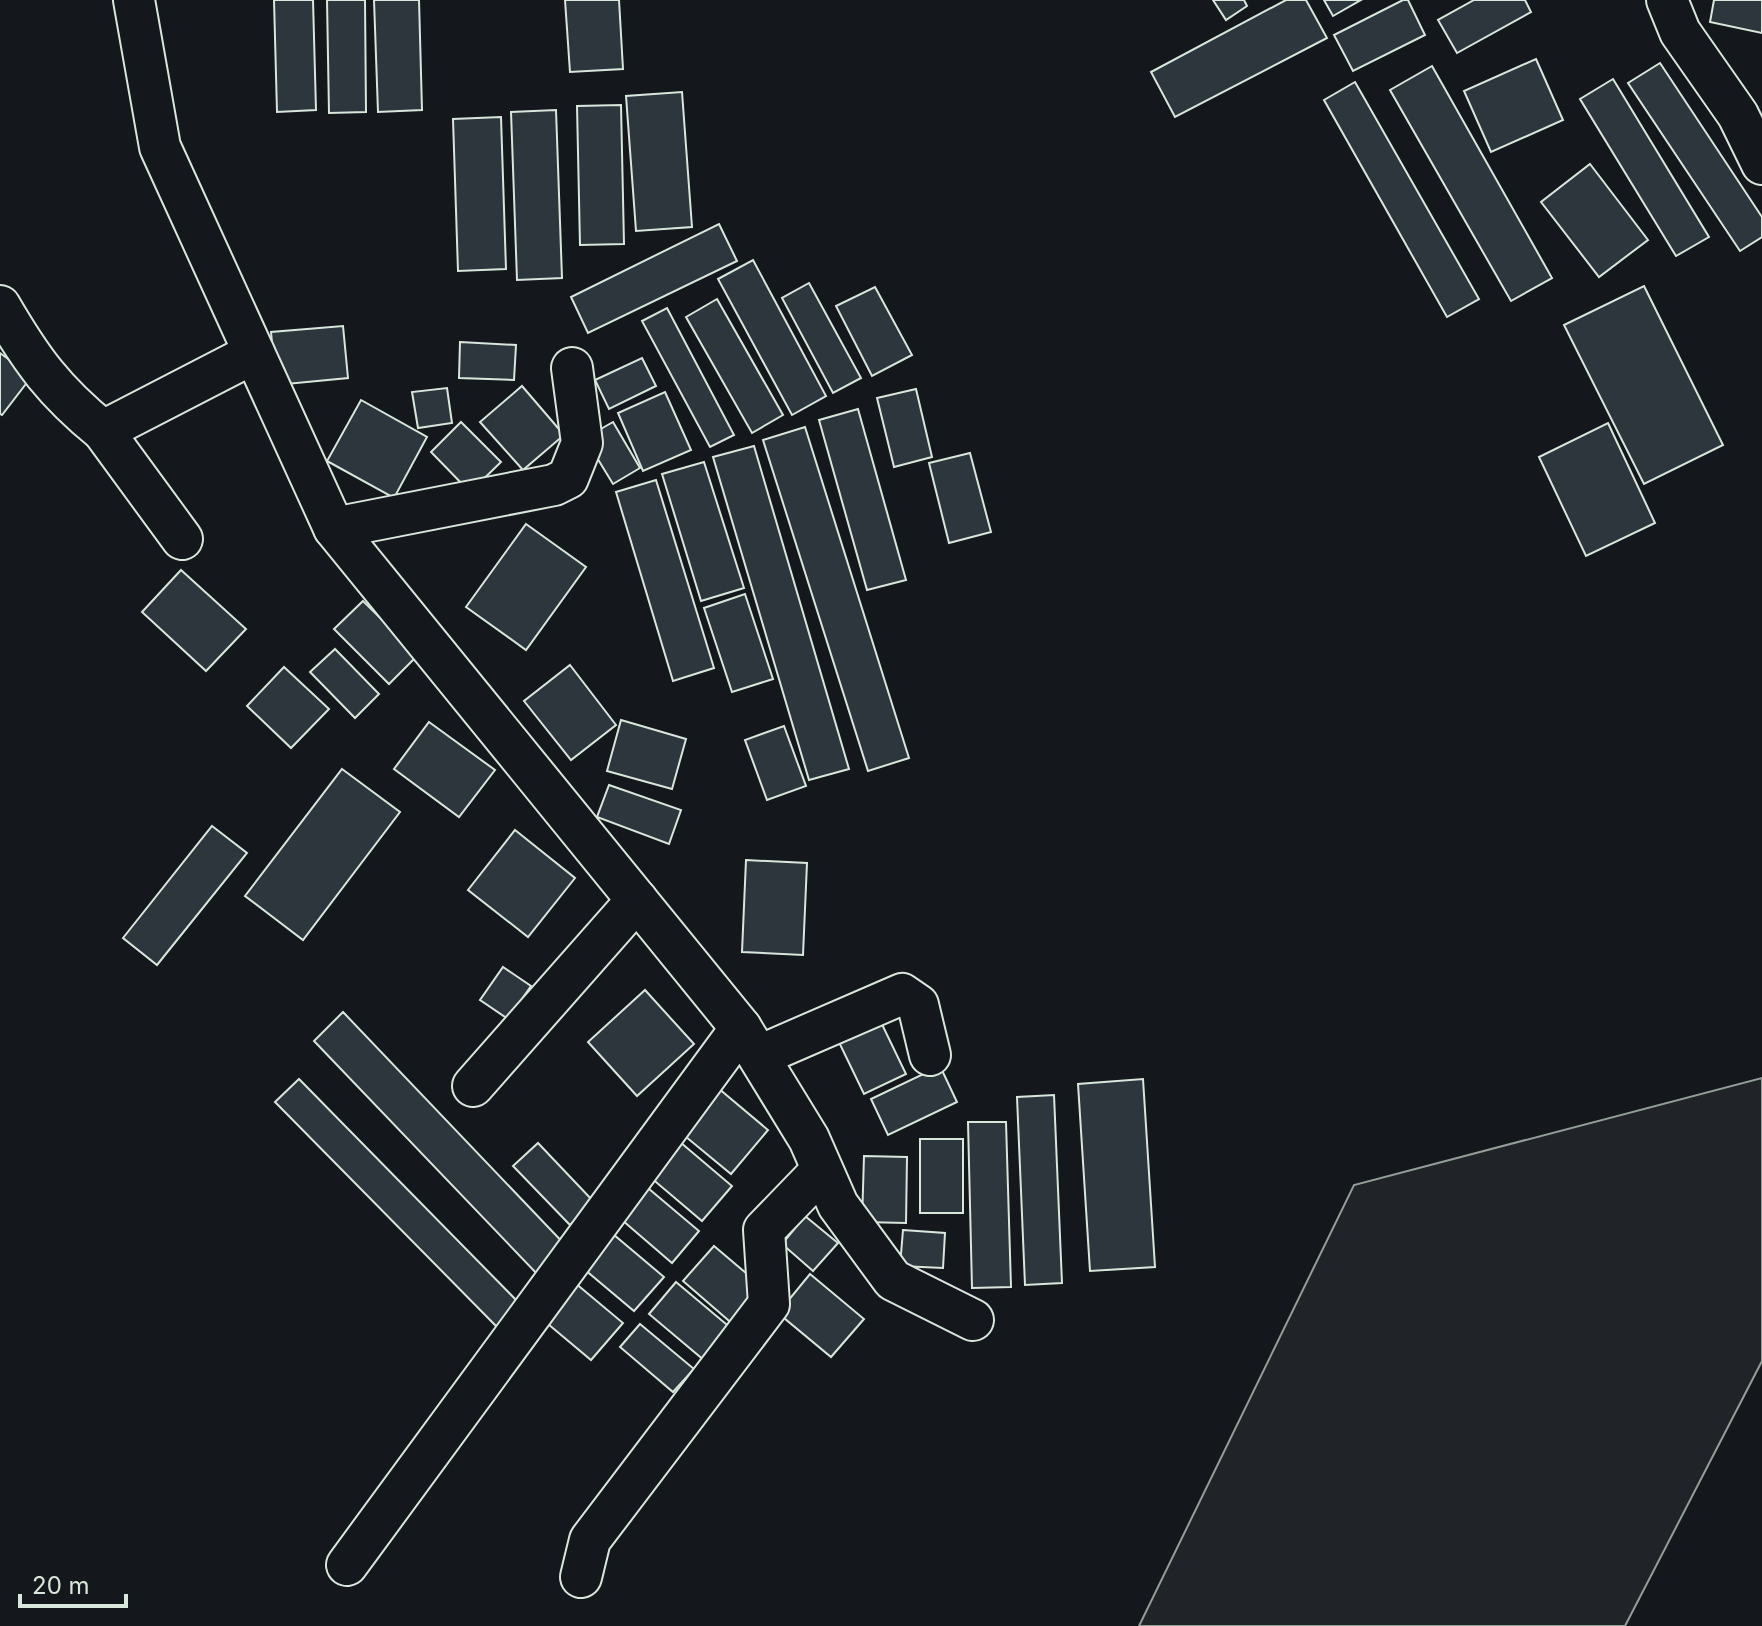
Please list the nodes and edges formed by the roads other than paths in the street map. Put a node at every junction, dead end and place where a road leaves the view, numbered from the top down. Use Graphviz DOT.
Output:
graph roads {
  1 [pos="134,0"];
  2 [pos="1667,0"];
  3 [pos="1762,164"];
  4 [pos="0,306"];
  5 [pos="254,353"];
  6 [pos="572,368"];
  7 [pos="103,431"];
  8 [pos="334,528"];
  9 [pos="182,539"];
  10 [pos="637,900"];
  11 [pos="750,1042"];
  12 [pos="930,1055"];
  13 [pos="473,1086"];
  14 [pos="822,1170"];
  15 [pos="973,1320"];
  16 [pos="347,1565"];
  17 [pos="581,1577"];
  1 -- 5 [label="street"];
  2 -- 3 [label="street"];
  4 -- 7 [label="street"];
  5 -- 7 [label="street"];
  5 -- 8 [label="street"];
  6 -- 8 [label="street"];
  7 -- 9 [label="street"];
  8 -- 10 [label="street"];
  10 -- 11 [label="street"];
  10 -- 13 [label="street"];
  11 -- 12 [label="street"];
  11 -- 14 [label="street"];
  11 -- 16 [label="street"];
  14 -- 15 [label="street"];
  14 -- 17 [label="street"];
}
